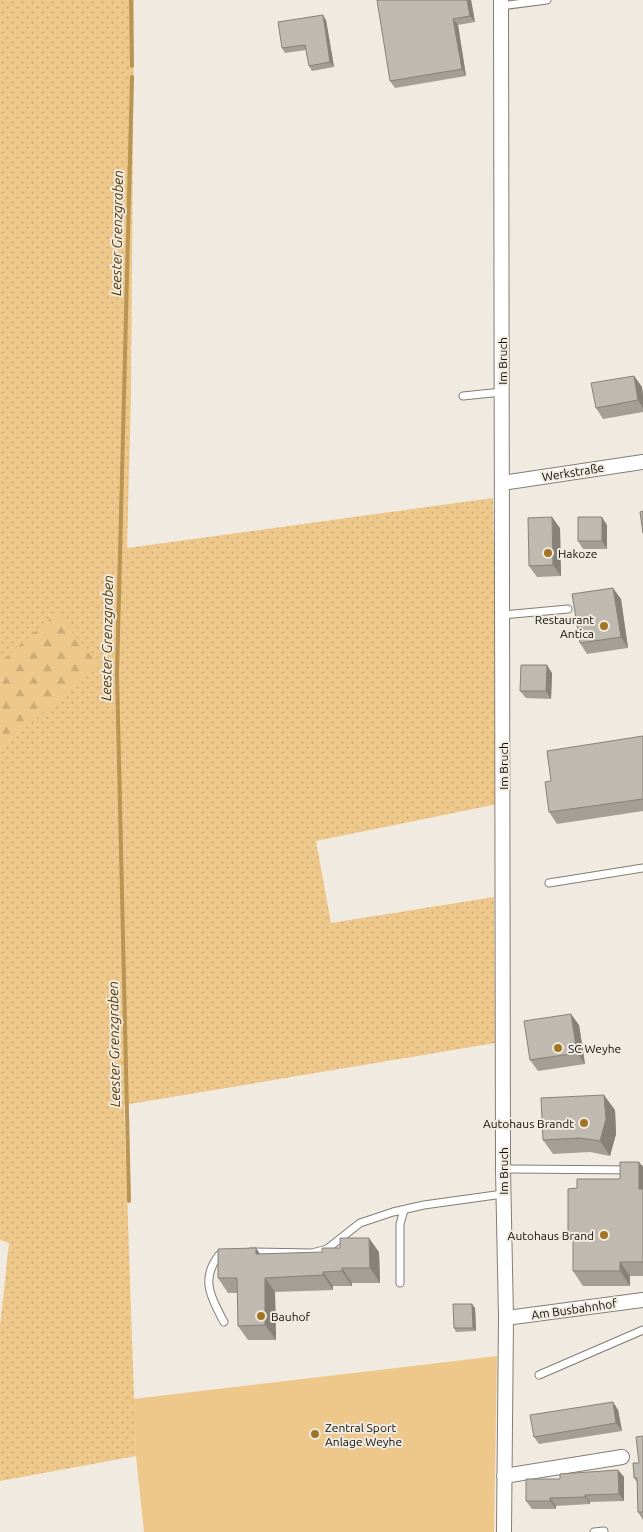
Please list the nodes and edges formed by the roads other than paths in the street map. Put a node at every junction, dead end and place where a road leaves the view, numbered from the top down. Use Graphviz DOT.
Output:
graph roads {
  1 [pos="547,0"];
  2 [pos="501,3"];
  3 [pos="502,392"];
  4 [pos="463,396"];
  5 [pos="643,462"];
  6 [pos="502,483"];
  7 [pos="568,610"];
  8 [pos="502,615"];
  9 [pos="643,868"];
  10 [pos="548,883"];
  11 [pos="503,1170"];
  12 [pos="643,1170"];
  13 [pos="503,1194"];
  14 [pos="404,1210"];
  15 [pos="238,1252"];
  16 [pos="247,1252"];
  17 [pos="400,1283"];
  18 [pos="643,1300"];
  19 [pos="506,1318"];
  20 [pos="224,1322"];
  21 [pos="643,1330"];
  22 [pos="539,1375"];
  23 [pos="622,1457"];
  24 [pos="504,1476"];
  25 [pos="604,1531"];
  26 [pos="504,1532"];
  27 [pos="594,1532"];
  1 -- 2 [label="lane"];
  2 -- 3 [label="street, Im Bruch"];
  3 -- 4 [label="lane"];
  3 -- 6 [label="street, Im Bruch"];
  5 -- 6 [label="street, Werkstraße"];
  6 -- 8 [label="street, Im Bruch"];
  7 -- 8 [label="lane"];
  8 -- 11 [label="street, Im Bruch"];
  9 -- 10 [label="lane"];
  11 -- 12 [label="lane"];
  11 -- 13 [label="street, Im Bruch"];
  13 -- 14 [label="lane"];
  13 -- 19 [label="street, Im Bruch"];
  14 -- 16 [label="lane"];
  14 -- 17 [label="lane"];
  15 -- 20 [label="lane"];
  18 -- 19 [label="street, Am Busbahnhof"];
  19 -- 24 [label="street, Im Bruch"];
  21 -- 22 [label="lane"];
  23 -- 24 [label="street"];
  24 -- 26 [label="street, Im Bruch"];
  25 -- 27 [label="lane"];
}
